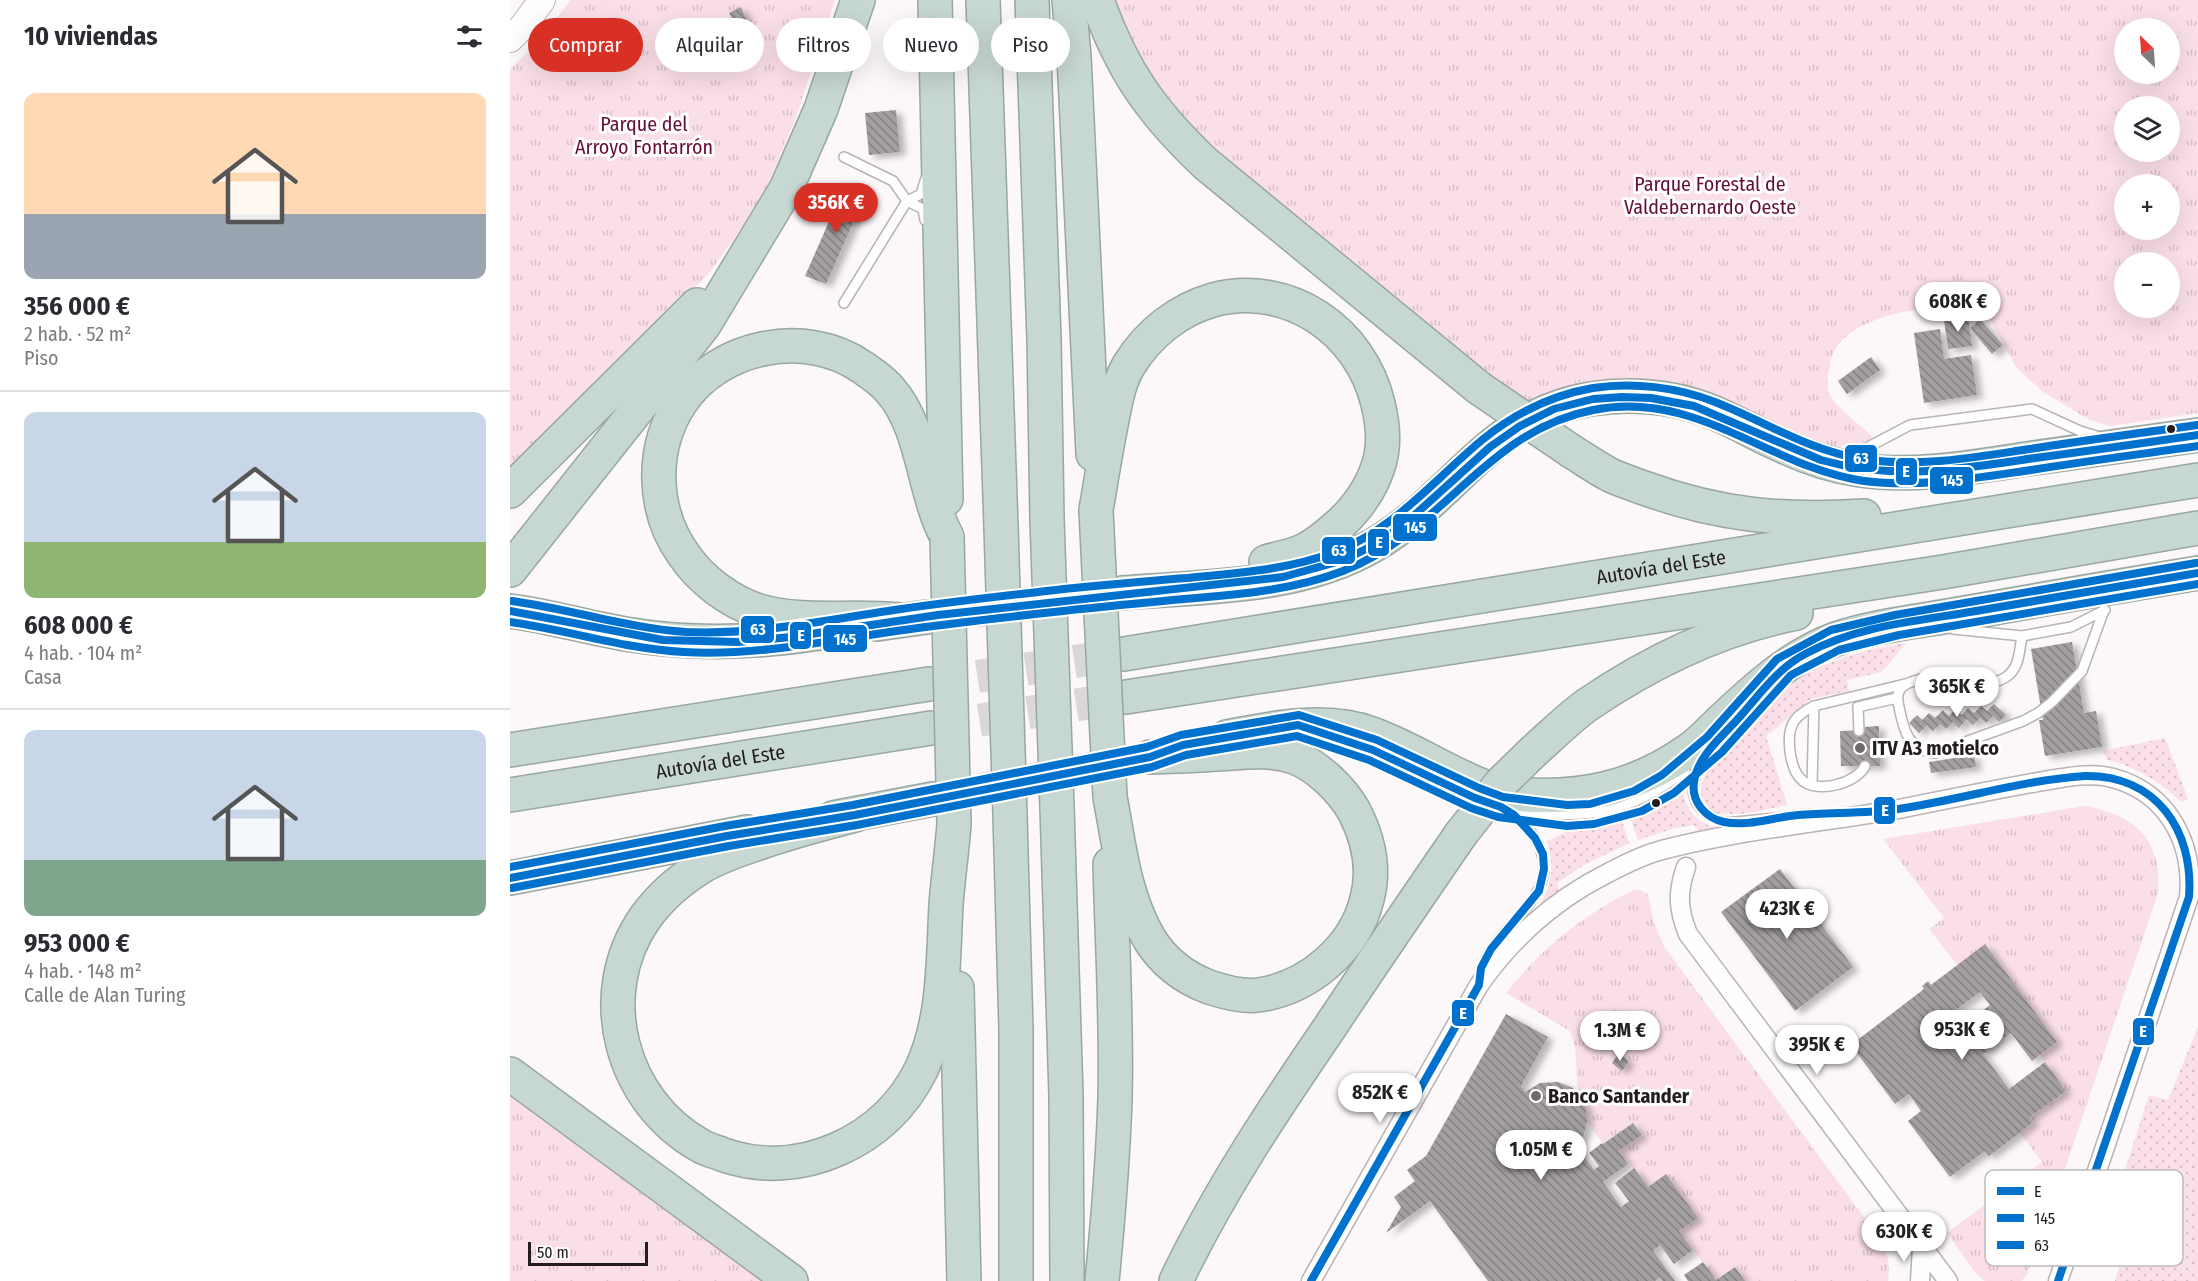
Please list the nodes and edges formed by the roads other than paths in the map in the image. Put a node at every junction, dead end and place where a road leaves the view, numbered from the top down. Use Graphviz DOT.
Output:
graph roads {
  1 [pos="542,0"];
  2 [pos="858,0"];
  3 [pos="934,0"];
  4 [pos="983,0"];
  5 [pos="1032,0"];
  6 [pos="1070,0"];
  7 [pos="1097,0"];
  8 [pos="510,39"];
  9 [pos="937,111"];
  10 [pos="844,157"];
  11 [pos="786,189"];
  12 [pos="907,201"];
  13 [pos="926,229"];
  14 [pos="929,240"];
  15 [pos="942,285"];
  16 [pos="844,303"];
  17 [pos="2198,435"];
  18 [pos="2125,445"];
  19 [pos="1833,465"];
  20 [pos="2198,465"];
  21 [pos="2198,480"];
  22 [pos="510,491"];
  23 [pos="1096,510"];
  24 [pos="2198,528"];
  25 [pos="947,537"];
  26 [pos="512,567"];
  27 [pos="1943,572"];
  28 [pos="2198,573"];
  29 [pos="2141,582"];
  30 [pos="2104,610"];
  31 [pos="510,611"];
  32 [pos="1897,626"];
  33 [pos="2022,636"];
  34 [pos="1124,654"];
  35 [pos="1784,667"];
  36 [pos="929,684"];
  37 [pos="1905,684"];
  38 [pos="1126,697"];
  39 [pos="1897,698"];
  40 [pos="1814,706"];
  41 [pos="931,728"];
  42 [pos="1859,731"];
  43 [pos="1714,745"];
  44 [pos="510,750"];
  45 [pos="1865,766"];
  46 [pos="1812,785"];
  47 [pos="510,795"];
  48 [pos="1110,796"];
  49 [pos="1499,796"];
  50 [pos="933,799"];
  51 [pos="1896,809"];
  52 [pos="855,815"];
  53 [pos="954,824"];
  54 [pos="1686,867"];
  55 [pos="510,878"];
  56 [pos="1479,985"];
  57 [pos="510,1074"];
  58 [pos="2098,1170"];
  59 [pos="1922,1248"];
  60 [pos="2063,1266"];
  61 [pos="791,1281"];
  62 [pos="964,1281"];
  63 [pos="1016,1281"];
  64 [pos="1067,1281"];
  65 [pos="1102,1281"];
  66 [pos="1176,1281"];
  67 [pos="1311,1281"];
  68 [pos="1920,1281"];
  69 [pos="1948,1281"];
  70 [pos="2058,1281"];
  1 -- 8 [label="street"];
  2 -- 11 [label="highway"];
  3 -- 9 [label="highway"];
  4 -- 63 [label="highway, bridge"];
  5 -- 64 [label="highway, bridge"];
  6 -- 23 [label="highway"];
  7 -- 20 [label="highway, bridge"];
  9 -- 12 [label="lane"];
  9 -- 15 [label="highway"];
  10 -- 12 [label="lane"];
  11 -- 22 [label="highway"];
  11 -- 26 [label="highway"];
  12 -- 13 [label="lane"];
  12 -- 16 [label="lane"];
  14 -- 15 [label="lane"];
  15 -- 25 [label="highway"];
  17 -- 18 [label="highway"];
  18 -- 19 [label="highway"];
  18 -- 19 [label="lane"];
  19 -- 23 [label="highway"];
  21 -- 34 [label="highway, Autovía del Este"];
  23 -- 48 [label="highway, bridge"];
  24 -- 27 [label="highway"];
  25 -- 31 [label="highway"];
  25 -- 53 [label="highway, bridge"];
  27 -- 38 [label="highway"];
  27 -- 66 [label="highway, bridge"];
  28 -- 29 [label="highway"];
  29 -- 30 [label="lane"];
  29 -- 32 [label="highway"];
  30 -- 33 [label="lane"];
  30 -- 39 [label="lane"];
  32 -- 33 [label="lane"];
  32 -- 35 [label="highway"];
  33 -- 37 [label="lane"];
  35 -- 43 [label="lane"];
  35 -- 49 [label="highway"];
  36 -- 44 [label="highway"];
  37 -- 39 [label="lane"];
  37 -- 40 [label="lane"];
  39 -- 42 [label="lane"];
  40 -- 46 [label="lane"];
  40 -- 46 [label="lane"];
  41 -- 47 [label="highway, Autovía del Este"];
  43 -- 49 [label="lane"];
  43 -- 51 [label="lane"];
  45 -- 46 [label="lane"];
  48 -- 49 [label="highway"];
  48 -- 65 [label="highway"];
  49 -- 56 [label="lane"];
  50 -- 52 [label="highway"];
  51 -- 56 [label="street"];
  51 -- 58 [label="street"];
  52 -- 53 [label="highway"];
  52 -- 55 [label="highway"];
  53 -- 62 [label="highway"];
  54 -- 59 [label="street"];
  56 -- 67 [label="street"];
  57 -- 61 [label="highway"];
  59 -- 68 [label="street"];
  59 -- 69 [label="street"];
  60 -- 70 [label="street"];
}
